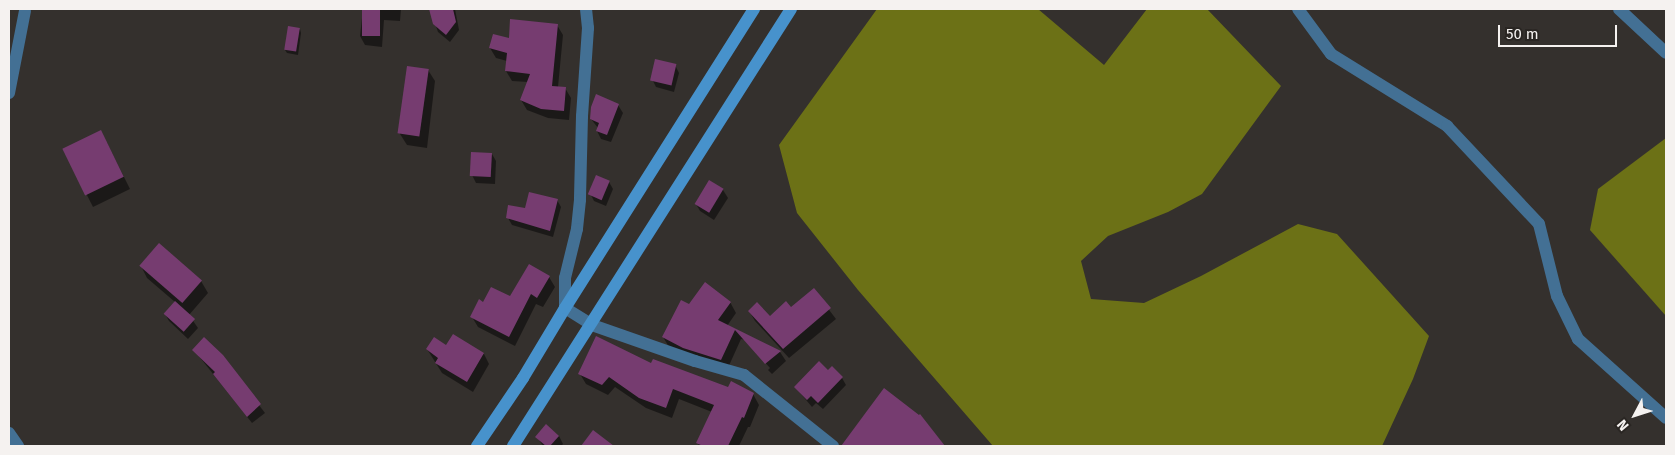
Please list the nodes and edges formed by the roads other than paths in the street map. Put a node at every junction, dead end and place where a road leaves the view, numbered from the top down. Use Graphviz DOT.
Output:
graph roads {
  1 [pos="586,9"];
  2 [pos="754,9"];
  3 [pos="791,9"];
  4 [pos="1298,9"];
  5 [pos="1619,9"];
  6 [pos="25,11"];
  7 [pos="1666,53"];
  8 [pos="9,93"];
  9 [pos="565,308"];
  10 [pos="592,325"];
  11 [pos="1666,418"];
  12 [pos="9,433"];
  13 [pos="18,446"];
  14 [pos="477,446"];
  15 [pos="513,446"];
  16 [pos="834,446"];
  1 -- 9 [label="street"];
  2 -- 9 [label="main road"];
  3 -- 10 [label="main road"];
  4 -- 11 [label="street"];
  5 -- 7 [label="street"];
  6 -- 8 [label="street"];
  9 -- 10 [label="street"];
  9 -- 14 [label="main road"];
  10 -- 15 [label="main road"];
  10 -- 16 [label="street"];
  12 -- 13 [label="street"];
}
